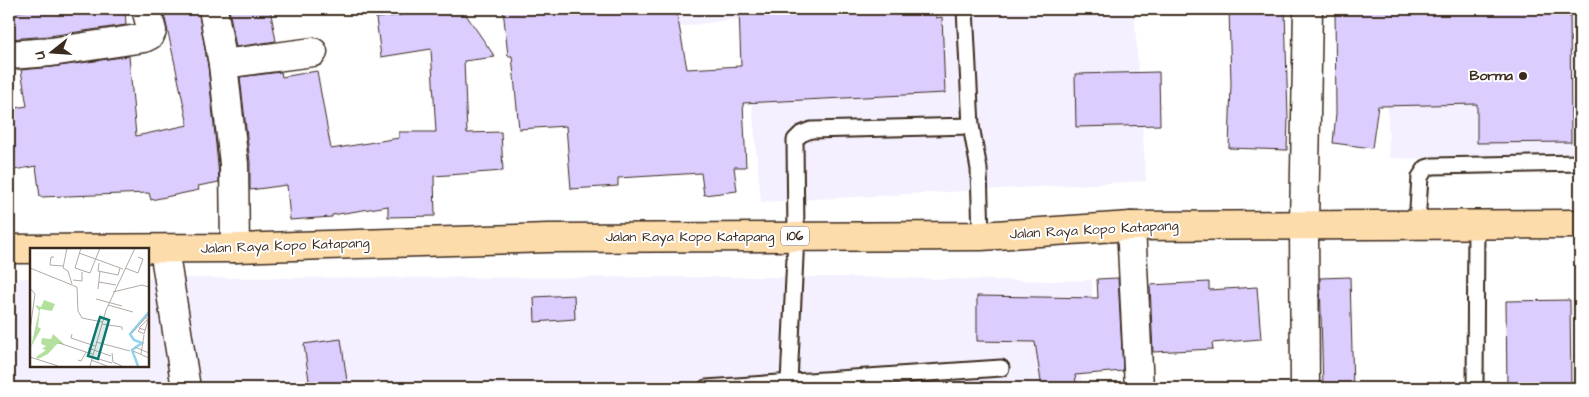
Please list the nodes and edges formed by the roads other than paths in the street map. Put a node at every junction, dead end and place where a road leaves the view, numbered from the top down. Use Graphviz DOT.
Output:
graph roads {
  1 [pos="146,9"];
  2 [pos="213,9"];
  3 [pos="965,9"];
  4 [pos="1308,9"];
  5 [pos="313,52"];
  6 [pos="9,55"];
  7 [pos="223,64"];
  8 [pos="971,126"];
  9 [pos="1580,163"];
  10 [pos="1304,224"];
  11 [pos="1418,224"];
  12 [pos="1476,224"];
  13 [pos="1580,224"];
  14 [pos="1131,226"];
  15 [pos="796,236"];
  16 [pos="981,236"];
  17 [pos="235,248"];
  18 [pos="9,249"];
  19 [pos="30,249"];
  20 [pos="149,249"];
  21 [pos="164,249"];
  22 [pos="1001,368"];
  23 [pos="789,382"];
  24 [pos="186,388"];
  25 [pos="706,388"];
  26 [pos="1139,388"];
  27 [pos="1305,388"];
  28 [pos="1475,388"];
  1 -- 6 [label="street"];
  2 -- 7 [label="street"];
  3 -- 8 [label="lane"];
  4 -- 10 [label="street"];
  5 -- 7 [label="street"];
  7 -- 17 [label="street"];
  8 -- 15 [label="lane"];
  8 -- 16 [label="lane"];
  9 -- 11 [label="lane"];
  10 -- 11 [label="main road, Jalan Raya Kopo Katapang / 106"];
  10 -- 14 [label="main road, Jalan Raya Kopo Katapang / 106"];
  10 -- 27 [label="street"];
  11 -- 12 [label="main road, Jalan Raya Kopo Katapang / 106"];
  12 -- 13 [label="main road, Jalan Raya Kopo Katapang / 106"];
  12 -- 28 [label="lane"];
  14 -- 16 [label="main road, Jalan Raya Kopo Katapang / 106"];
  14 -- 26 [label="street"];
  15 -- 16 [label="main road, Jalan Raya Kopo Katapang / 106"];
  15 -- 17 [label="main road, Jalan Raya Kopo Katapang / 106"];
  15 -- 23 [label="lane"];
  17 -- 21 [label="main road, Jalan Raya Kopo Katapang / 106"];
  18 -- 19 [label="main road, Jalan Raya Kopo Katapang / 106"];
  20 -- 21 [label="main road, Jalan Raya Kopo Katapang / 106"];
  21 -- 24 [label="street"];
  22 -- 23 [label="lane"];
  23 -- 25 [label="lane"];
}
